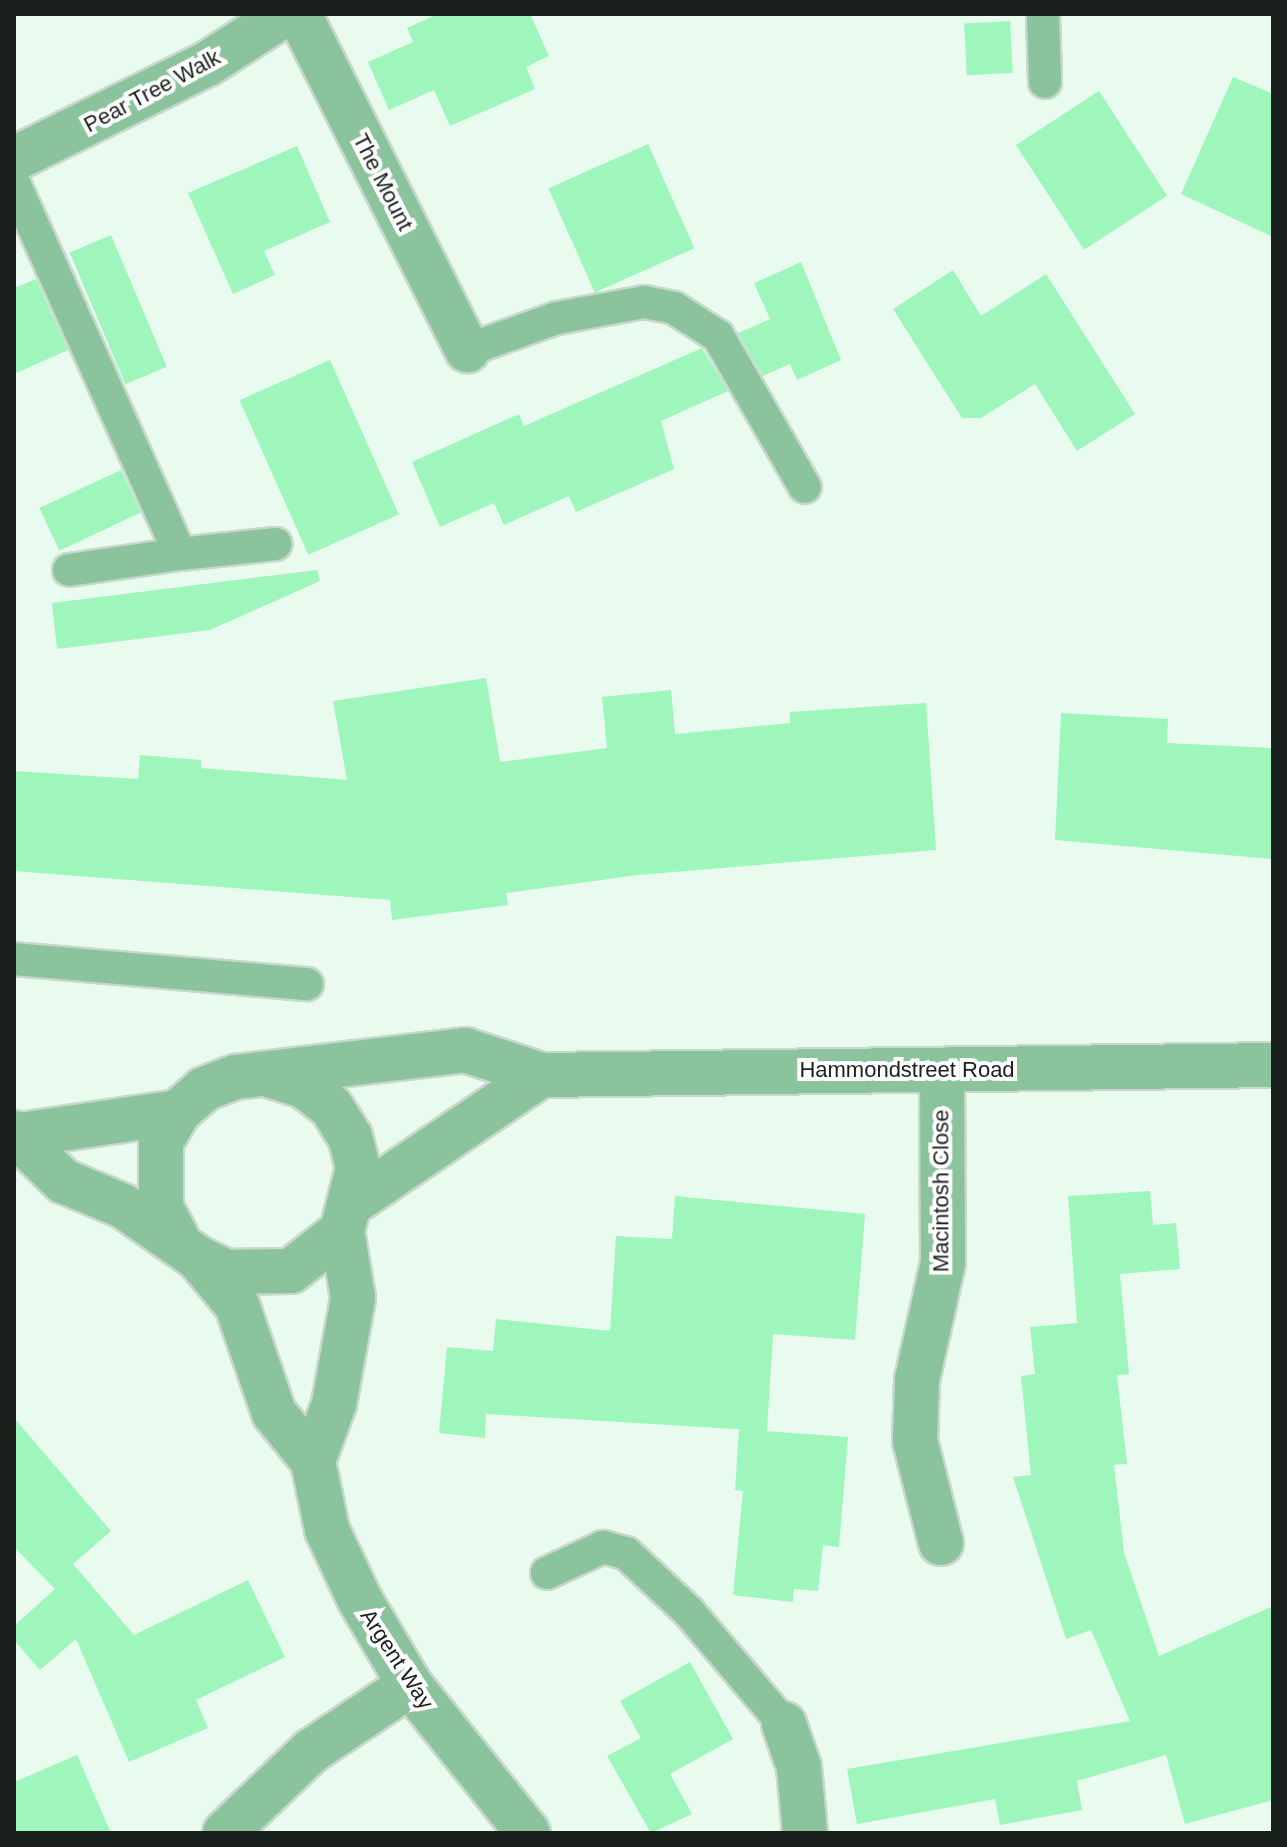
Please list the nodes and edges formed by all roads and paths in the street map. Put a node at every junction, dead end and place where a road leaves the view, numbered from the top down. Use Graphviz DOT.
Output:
graph roads {
  1 [pos="285,14"];
  2 [pos="299,14"];
  3 [pos="1043,14"];
  4 [pos="1045,82"];
  5 [pos="14,159"];
  6 [pos="14,183"];
  7 [pos="467,350"];
  8 [pos="805,487"];
  9 [pos="275,544"];
  10 [pos="180,554"];
  11 [pos="69,570"];
  12 [pos="14,959"];
  13 [pos="307,984"];
  14 [pos="1273,1065"];
  15 [pos="942,1073"];
  16 [pos="541,1075"];
  17 [pos="271,1076"];
  18 [pos="178,1112"];
  19 [pos="17,1134"];
  20 [pos="348,1216"];
  21 [pos="187,1247"];
  22 [pos="313,1461"];
  23 [pos="941,1543"];
  24 [pos="547,1573"];
  25 [pos="410,1685"];
  26 [pos="784,1724"];
  27 [pos="225,1833"];
  28 [pos="528,1833"];
  29 [pos="805,1833"];
  1 -- 5 [label="street, Pear Tree Walk"];
  2 -- 7 [label="street, The Mount"];
  3 -- 4 [label="lane"];
  6 -- 10 [label="lane"];
  7 -- 8 [label="lane"];
  9 -- 10 [label="lane"];
  10 -- 11 [label="lane"];
  12 -- 13 [label="lane"];
  14 -- 15 [label="street, Hammondstreet Road"];
  15 -- 16 [label="street, Hammondstreet Road"];
  15 -- 23 [label="street, Macintosh Close"];
  16 -- 17 [label="street, Hammondstreet Road"];
  16 -- 20 [label="street"];
  17 -- 18 [label="street, Hammondstreet Road"];
  17 -- 20 [label="street, Hammondstreet Road"];
  18 -- 19 [label="street"];
  18 -- 21 [label="street, Hammondstreet Road"];
  19 -- 21 [label="street"];
  20 -- 21 [label="street"];
  20 -- 22 [label="street"];
  21 -- 22 [label="street, Argent Way"];
  22 -- 25 [label="street, Argent Way"];
  24 -- 26 [label="lane"];
  25 -- 27 [label="street"];
  25 -- 28 [label="street, Argent Way"];
  26 -- 29 [label="street"];
}
